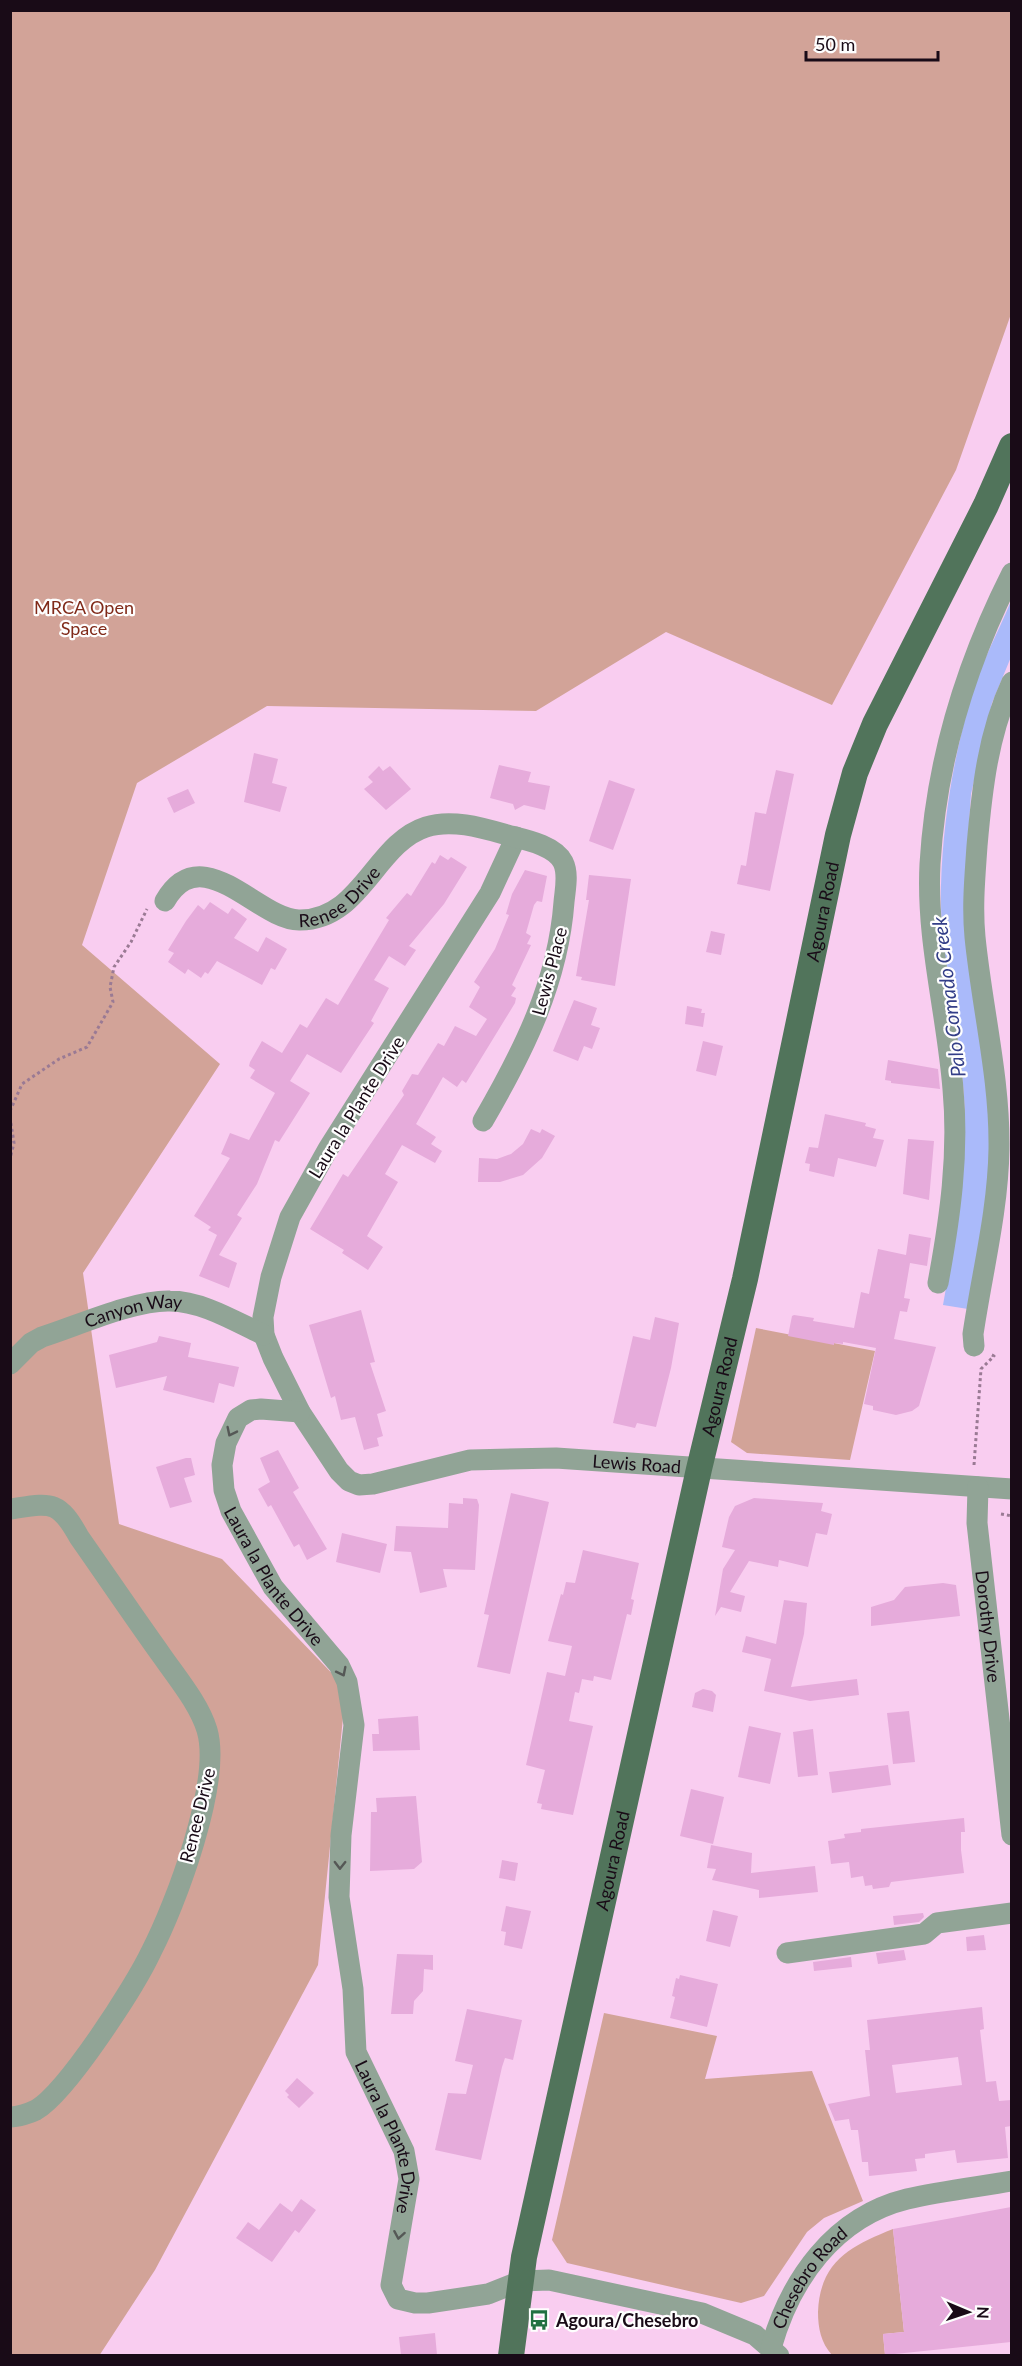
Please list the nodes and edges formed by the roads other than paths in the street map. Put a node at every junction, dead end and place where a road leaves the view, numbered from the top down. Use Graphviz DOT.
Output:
graph roads {
  1 [pos="1011,446"];
  2 [pos="1011,573"];
  3 [pos="1011,682"];
  4 [pos="516,837"];
  5 [pos="165,901"];
  6 [pos="483,1121"];
  7 [pos="938,1283"];
  8 [pos="264,1335"];
  9 [pos="974,1346"];
  10 [pos="10,1364"];
  11 [pos="300,1412"];
  12 [pos="699,1469"];
  13 [pos="978,1487"];
  14 [pos="1011,1489"];
  15 [pos="10,1509"];
  16 [pos="1011,1835"];
  17 [pos="1011,1913"];
  18 [pos="787,1953"];
  19 [pos="10,2117"];
  20 [pos="1011,2181"];
  21 [pos="521,2281"];
  22 [pos="775,2352"];
  23 [pos="511,2355"];
  1 -- 12 [label="main road, Agoura Road"];
  2 -- 7 [label="street"];
  3 -- 9 [label="street"];
  4 -- 5 [label="street, Renee Drive"];
  4 -- 6 [label="street, Lewis Place"];
  4 -- 8 [label="street, Laura la Plante Drive"];
  8 -- 10 [label="street, Canyon Way"];
  8 -- 11 [label="street, Laura la Plante Drive"];
  11 -- 12 [label="street, Lewis Road"];
  11 -- 21 [label="street, Laura la Plante Drive, one-way"];
  12 -- 13 [label="street, Lewis Road"];
  12 -- 21 [label="main road, Agoura Road"];
  13 -- 14 [label="street, Lewis Road"];
  13 -- 16 [label="street, Dorothy Drive"];
  15 -- 19 [label="street, Renee Drive"];
  17 -- 18 [label="street"];
  20 -- 22 [label="street, Chesebro Road"];
  21 -- 22 [label="street, Chesebro Road"];
  21 -- 23 [label="main road, Agoura Road"];
}
